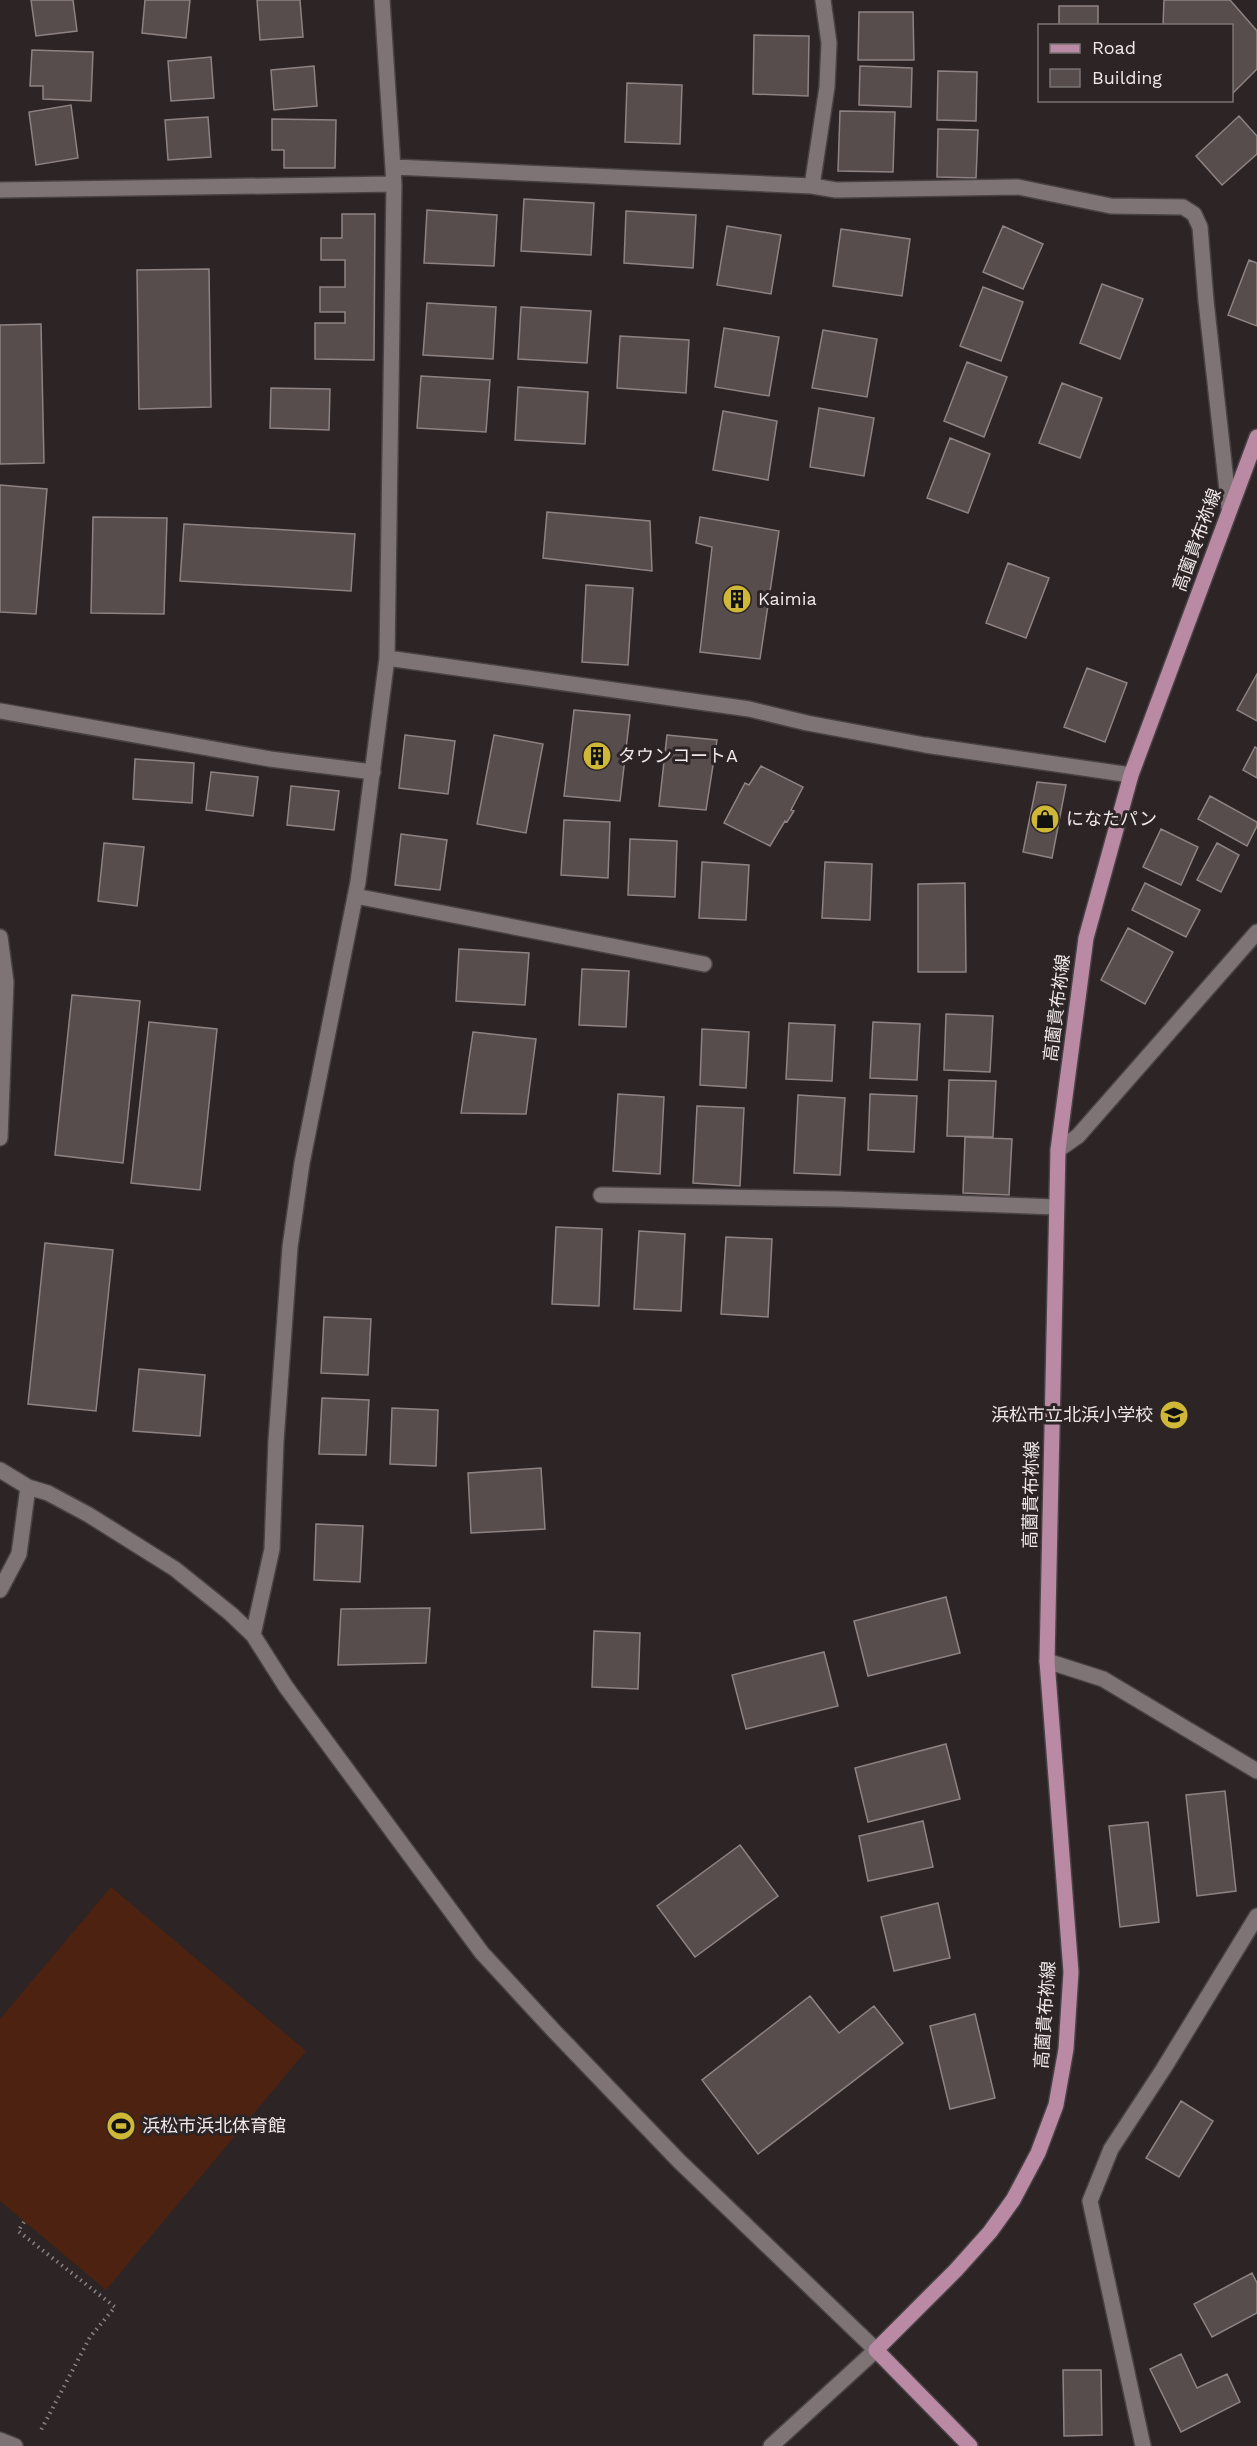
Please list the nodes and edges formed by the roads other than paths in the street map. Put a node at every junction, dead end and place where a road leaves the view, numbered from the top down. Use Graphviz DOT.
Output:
graph roads {
  1 [pos="382,0"];
  2 [pos="823,0"];
  3 [pos="394,167"];
  4 [pos="394,184"];
  5 [pos="812,186"];
  6 [pos="0,190"];
  7 [pos="1257,437"];
  8 [pos="1229,508"];
  9 [pos="387,658"];
  10 [pos="0,711"];
  11 [pos="373,772"];
  12 [pos="1131,775"];
  13 [pos="355,896"];
  14 [pos="1257,932"];
  15 [pos="0,937"];
  16 [pos="704,964"];
  17 [pos="0,1138"];
  18 [pos="1058,1150"];
  19 [pos="601,1195"];
  20 [pos="1056,1207"];
  21 [pos="0,1470"];
  22 [pos="28,1487"];
  23 [pos="0,1590"];
  24 [pos="253,1635"];
  25 [pos="1047,1661"];
  26 [pos="1257,1771"];
  27 [pos="1257,1916"];
  28 [pos="876,2350"];
  29 [pos="0,2440"];
  30 [pos="15,2446"];
  31 [pos="771,2446"];
  32 [pos="970,2446"];
  33 [pos="1143,2446"];
  1 -- 3 [label="street"];
  2 -- 5 [label="street"];
  3 -- 4 [label="street"];
  3 -- 5 [label="street"];
  4 -- 6 [label="street"];
  4 -- 9 [label="street"];
  5 -- 8 [label="street"];
  7 -- 8 [label="main road, 高薗貴布祢線"];
  8 -- 12 [label="main road, 高薗貴布祢線"];
  9 -- 11 [label="street"];
  9 -- 12 [label="street"];
  10 -- 11 [label="street"];
  11 -- 13 [label="street"];
  12 -- 18 [label="main road, 高薗貴布祢線"];
  13 -- 16 [label="street"];
  13 -- 24 [label="street"];
  14 -- 18 [label="street"];
  15 -- 17 [label="street"];
  18 -- 20 [label="main road, 高薗貴布祢線"];
  19 -- 20 [label="street"];
  20 -- 25 [label="main road, 高薗貴布祢線"];
  21 -- 22 [label="street"];
  22 -- 23 [label="street"];
  22 -- 24 [label="street"];
  24 -- 28 [label="street"];
  25 -- 26 [label="street"];
  25 -- 28 [label="main road, 高薗貴布祢線"];
  27 -- 33 [label="street"];
  28 -- 31 [label="street"];
  28 -- 32 [label="main road"];
  29 -- 30 [label="street"];
}
